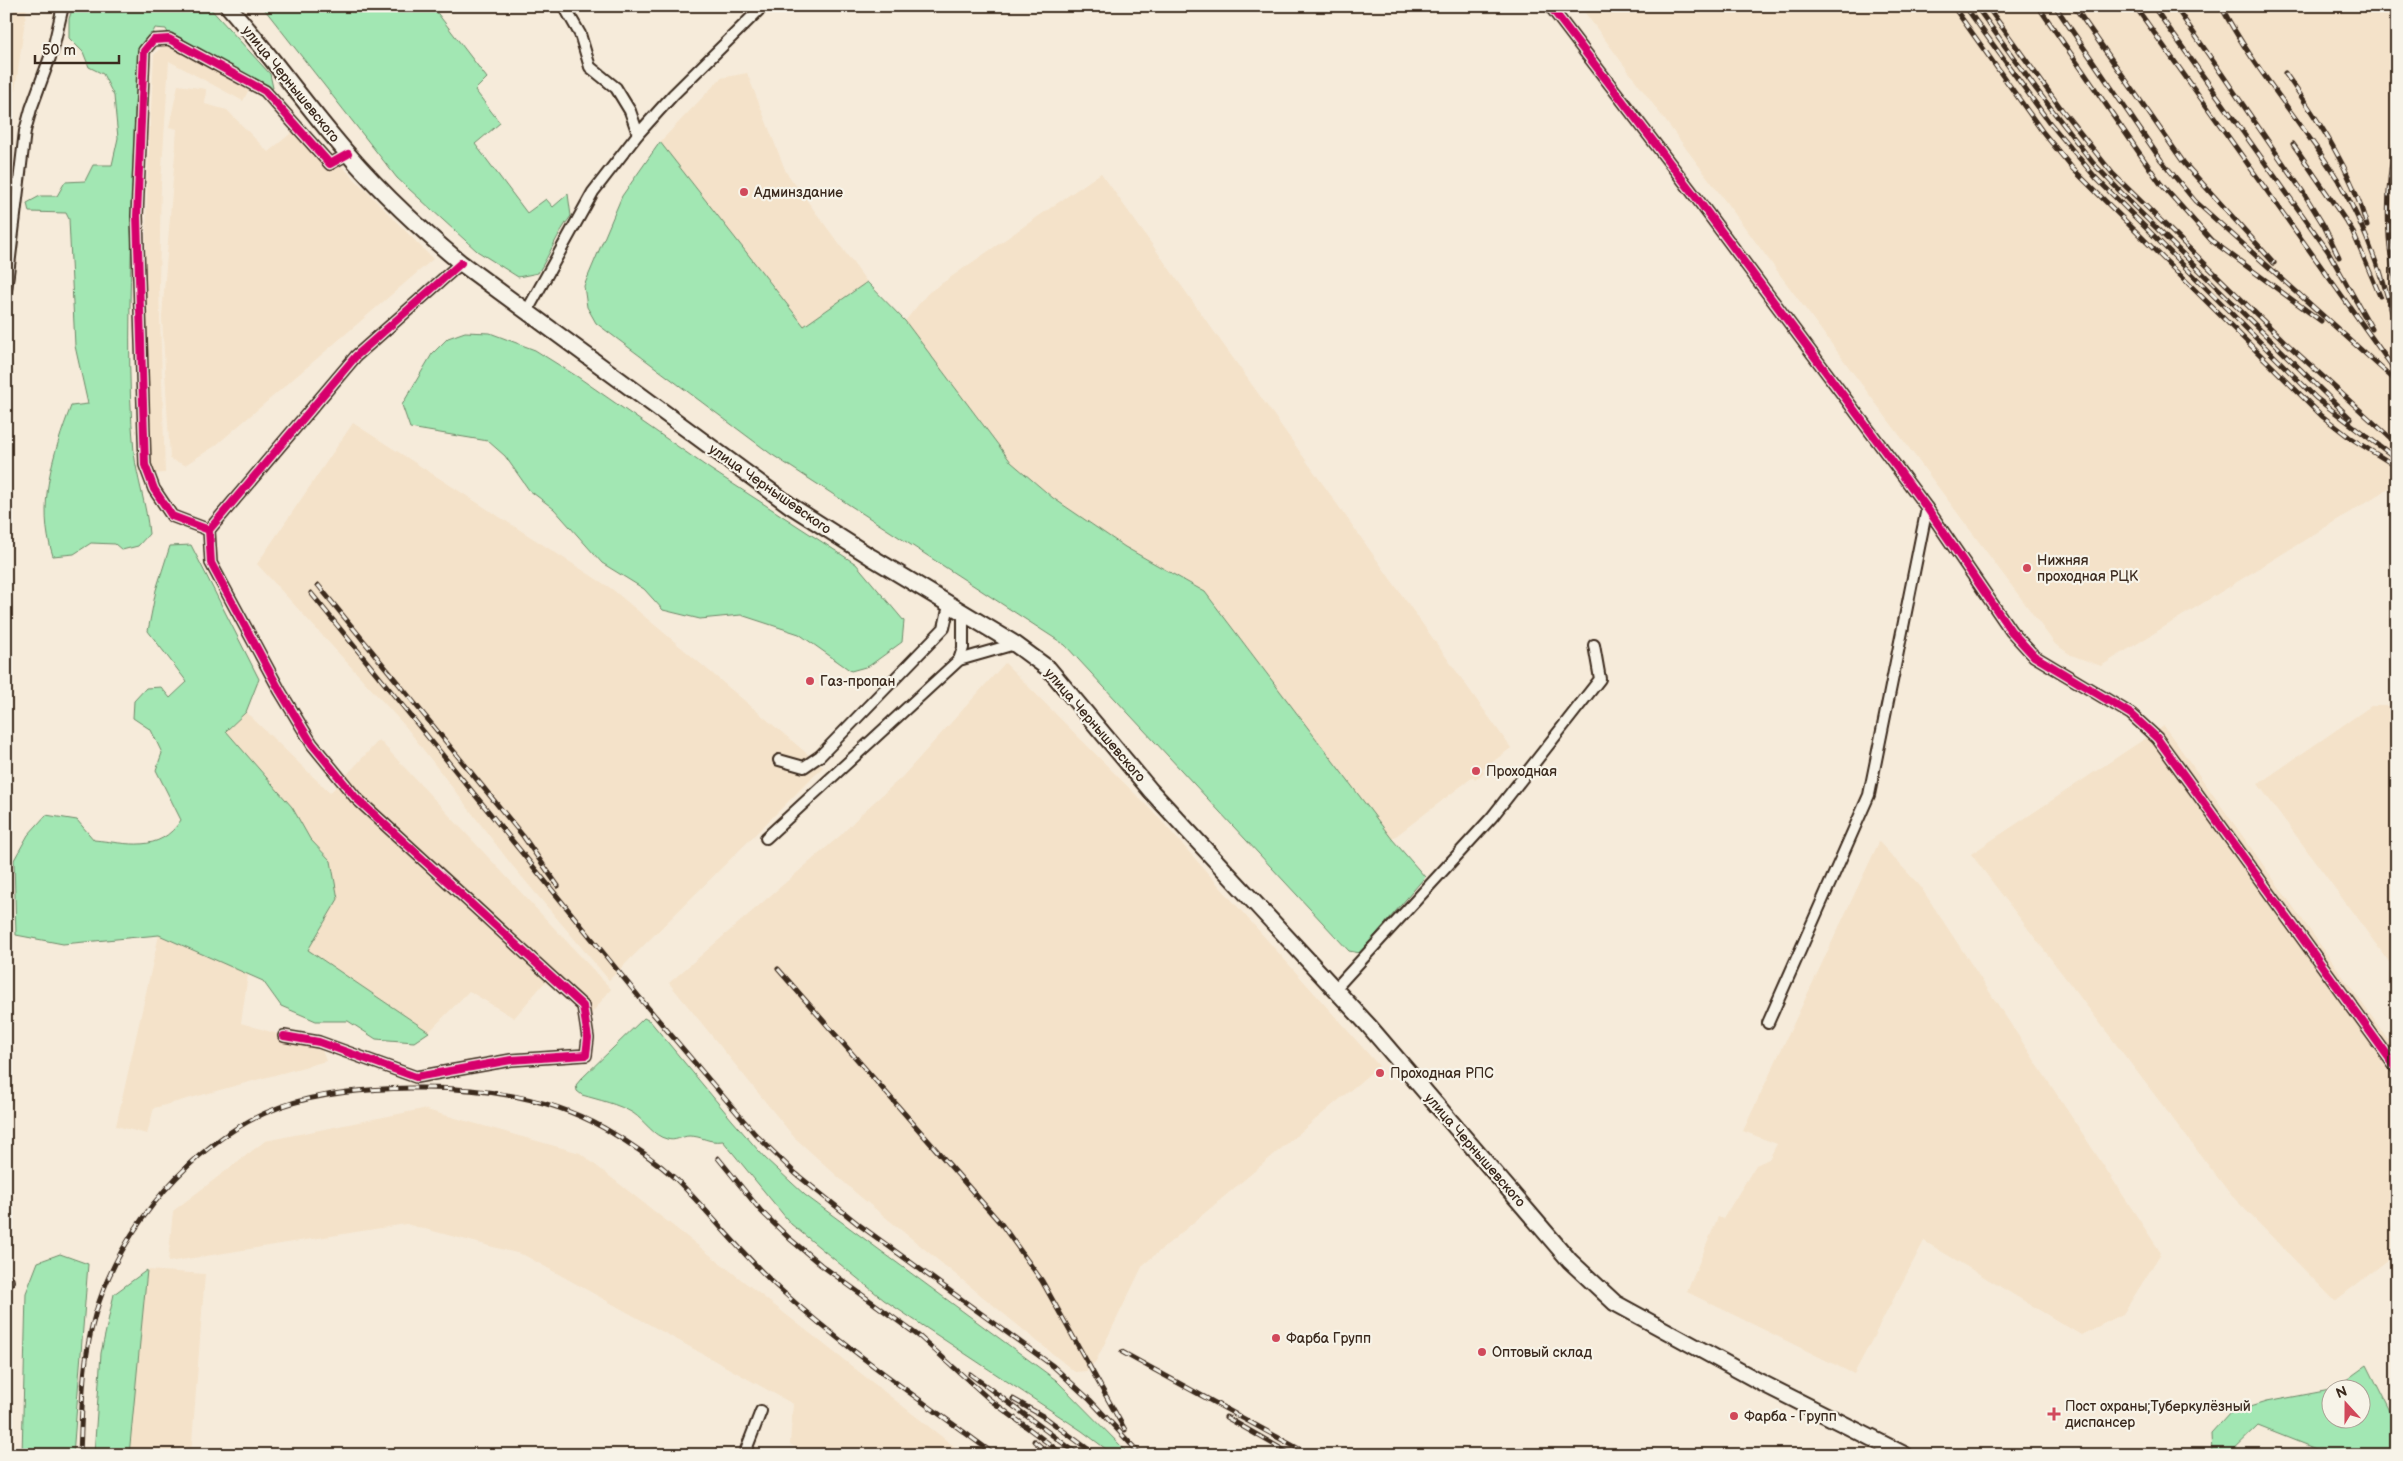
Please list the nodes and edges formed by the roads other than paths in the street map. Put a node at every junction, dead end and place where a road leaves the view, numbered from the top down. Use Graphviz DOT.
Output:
graph roads {
  1 [pos="63,6"];
  2 [pos="228,6"];
  3 [pos="564,6"];
  4 [pos="763,6"];
  5 [pos="1550,6"];
  6 [pos="638,134"];
  7 [pos="348,154"];
  8 [pos="461,263"];
  9 [pos="6,291"];
  10 [pos="528,311"];
  11 [pos="1927,508"];
  12 [pos="209,530"];
  13 [pos="949,605"];
  14 [pos="963,613"];
  15 [pos="1014,644"];
  16 [pos="1594,645"];
  17 [pos="959,660"];
  18 [pos="779,760"];
  19 [pos="766,838"];
  20 [pos="1335,989"];
  21 [pos="1768,1023"];
  22 [pos="284,1036"];
  23 [pos="2397,1069"];
  24 [pos="761,1411"];
  25 [pos="744,1455"];
  26 [pos="1905,1455"];
  1 -- 9 [label="street"];
  2 -- 7 [label="main road, улица Чернышевского"];
  3 -- 6 [label="street"];
  4 -- 6 [label="street"];
  5 -- 11 [label="street"];
  6 -- 10 [label="street"];
  7 -- 8 [label="main road, улица Чернышевского"];
  7 -- 12 [label="street"];
  8 -- 10 [label="main road, улица Чернышевского"];
  8 -- 12 [label="street"];
  10 -- 13 [label="main road, улица Чернышевского"];
  11 -- 21 [label="street"];
  11 -- 23 [label="street"];
  12 -- 22 [label="street"];
  13 -- 14 [label="main road, улица Чернышевского"];
  13 -- 18 [label="street"];
  14 -- 15 [label="main road, улица Чернышевского"];
  14 -- 17 [label="street"];
  15 -- 17 [label="street"];
  15 -- 20 [label="main road, улица Чернышевского"];
  16 -- 20 [label="street"];
  17 -- 19 [label="street"];
  20 -- 26 [label="main road, улица Чернышевского"];
  24 -- 25 [label="street"];
}
